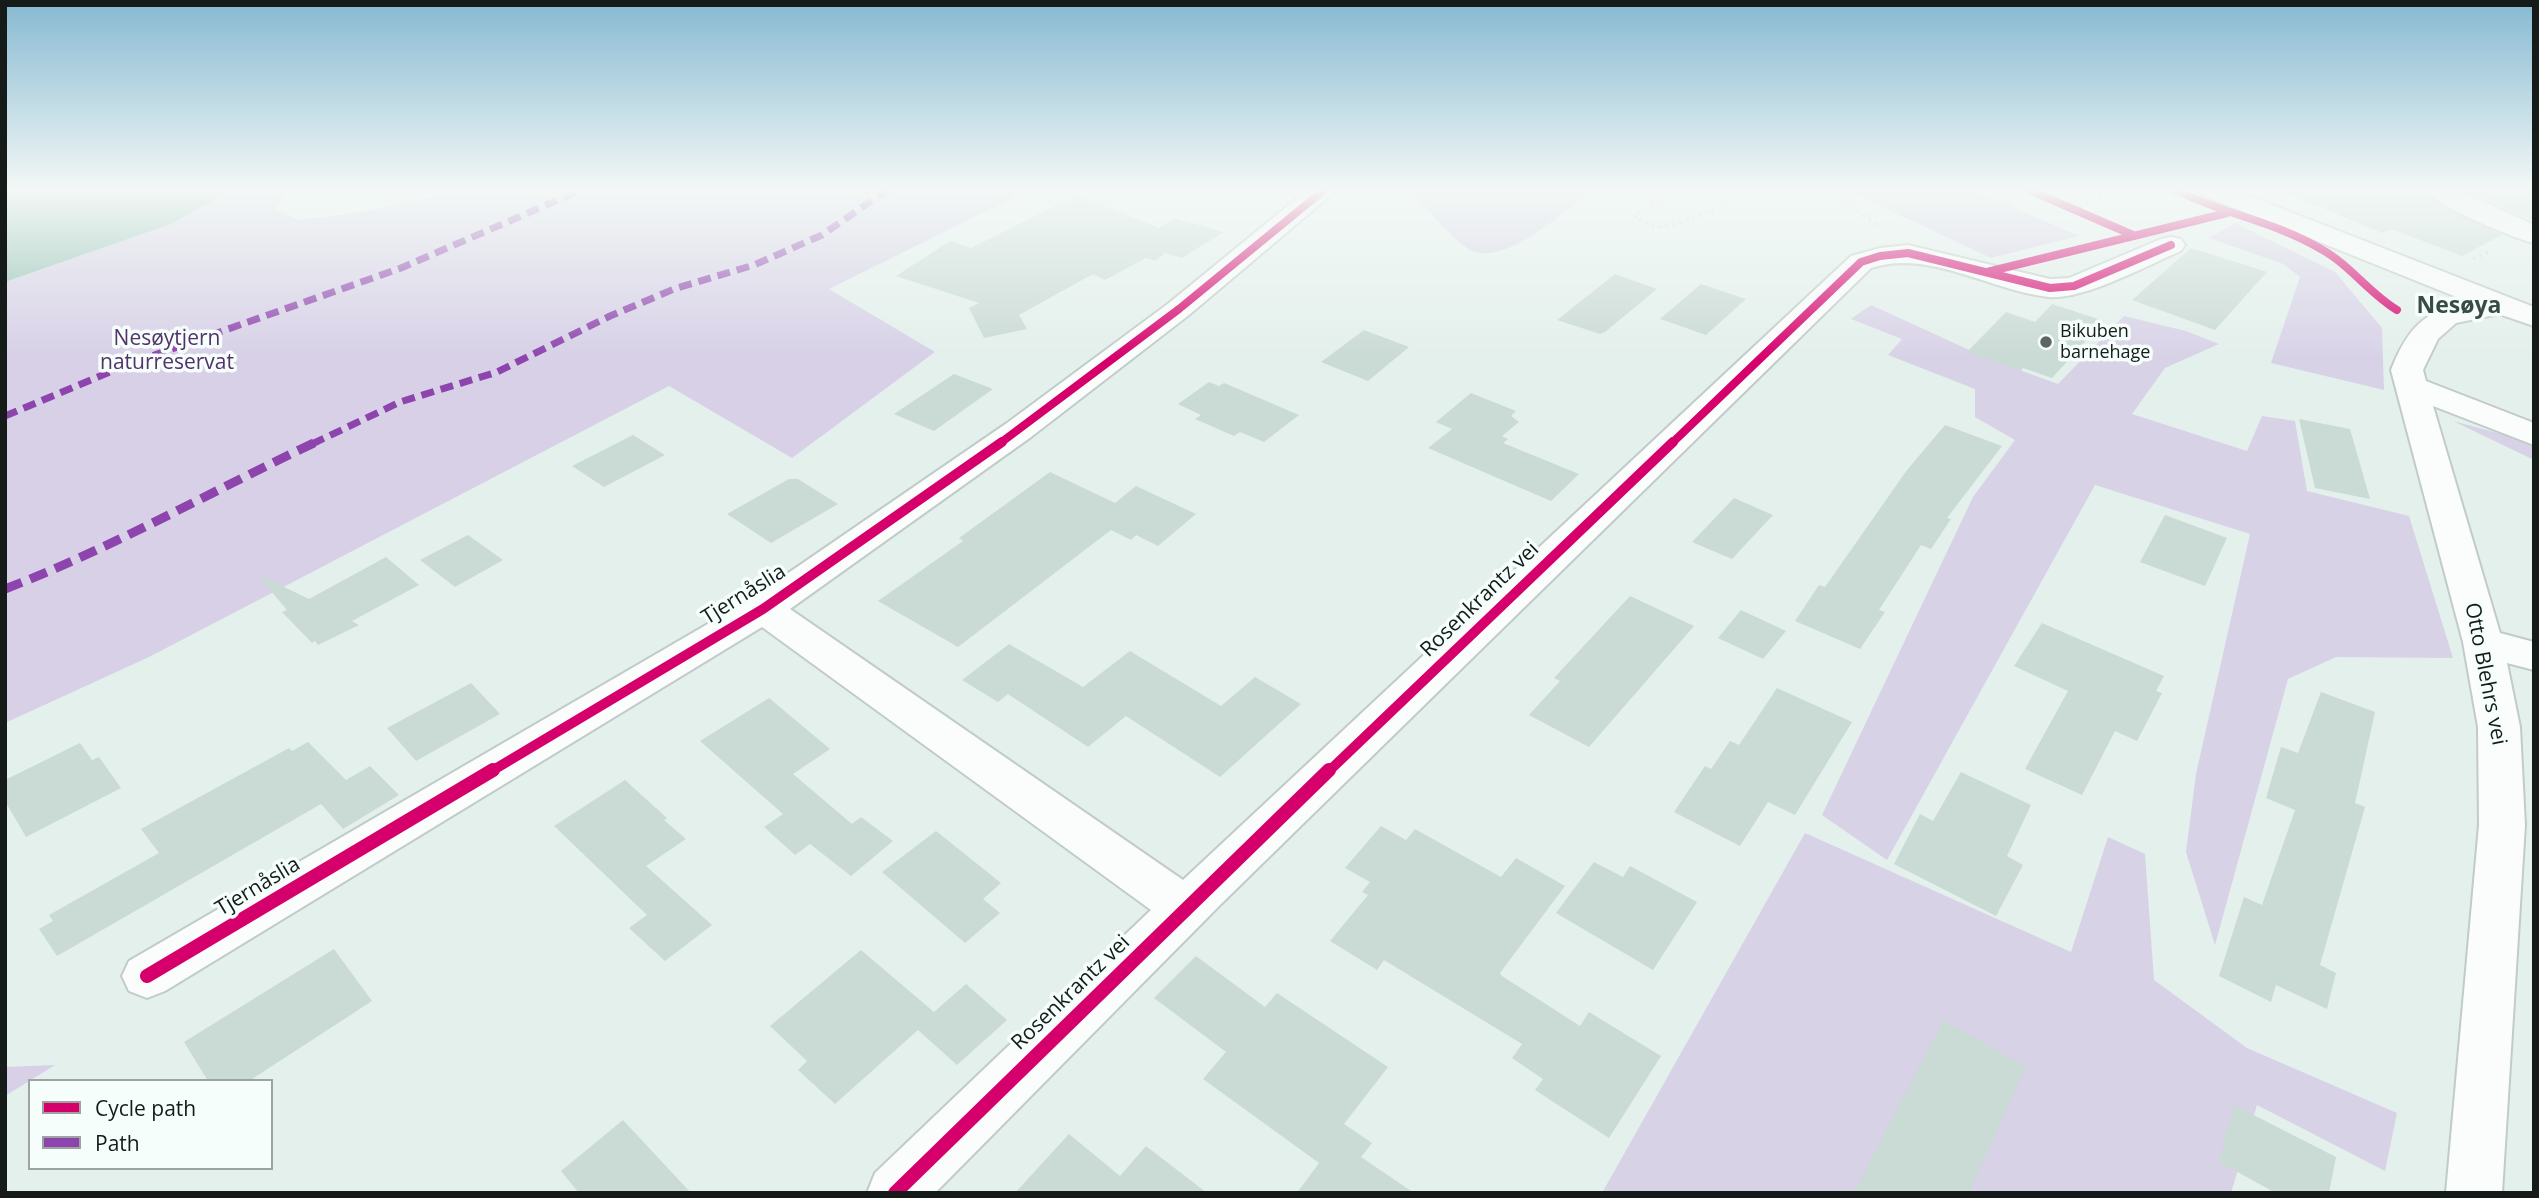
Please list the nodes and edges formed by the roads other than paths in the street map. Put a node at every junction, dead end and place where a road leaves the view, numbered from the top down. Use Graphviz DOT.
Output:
graph roads {
  1 [pos="1256,246"];
  2 [pos="2169,246"];
  3 [pos="2328,246"];
  4 [pos="2442,300"];
  5 [pos="2534,317"];
  6 [pos="2411,386"];
  7 [pos="2534,435"];
  8 [pos="763,609"];
  9 [pos="2483,642"];
  10 [pos="2534,656"];
  11 [pos="1185,908"];
  12 [pos="147,976"];
  13 [pos="895,1193"];
  14 [pos="2474,1193"];
  1 -- 8 [label="street, Tjernåslia"];
  2 -- 11 [label="street, Rosenkrantz vei"];
  3 -- 4 [label="street"];
  4 -- 5 [label="street"];
  4 -- 6 [label="street, Otto Blehrs vei"];
  6 -- 7 [label="street"];
  6 -- 9 [label="street, Otto Blehrs vei"];
  8 -- 11 [label="street"];
  8 -- 12 [label="street, Tjernåslia"];
  9 -- 10 [label="street"];
  9 -- 14 [label="street, Otto Blehrs vei"];
  11 -- 13 [label="street, Rosenkrantz vei"];
}
